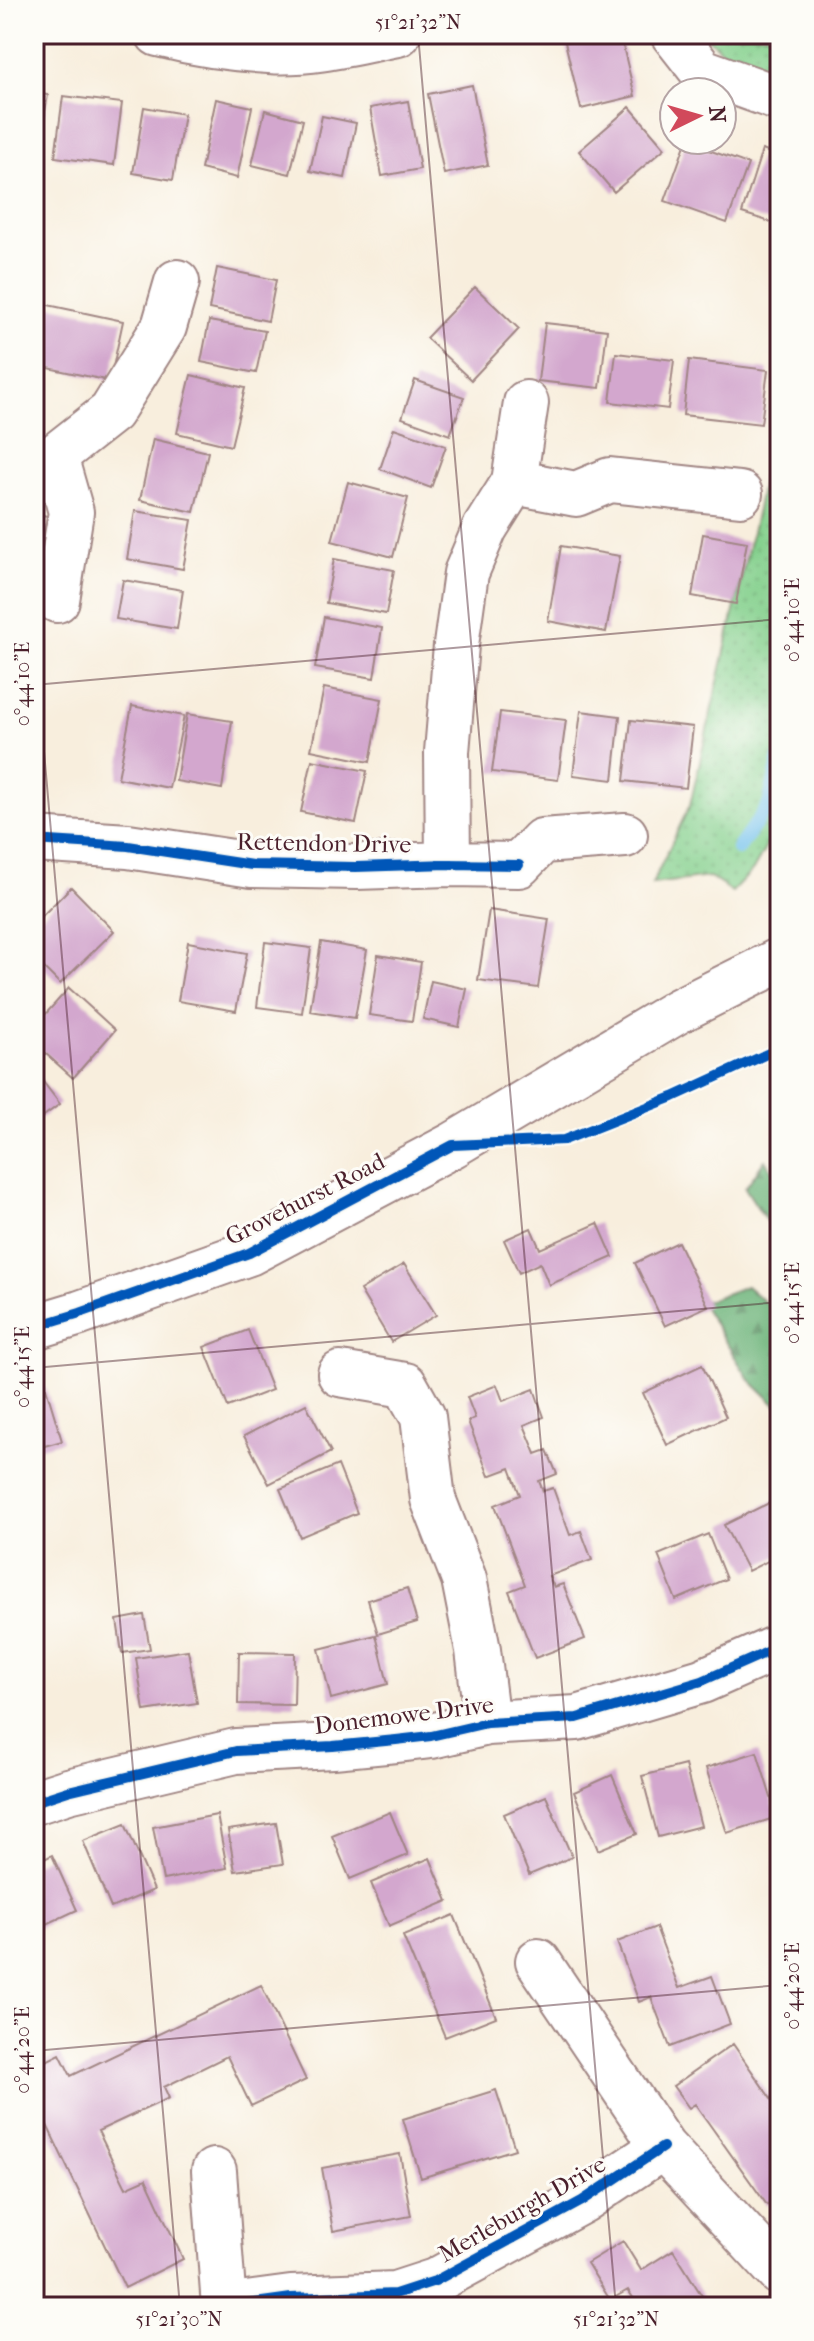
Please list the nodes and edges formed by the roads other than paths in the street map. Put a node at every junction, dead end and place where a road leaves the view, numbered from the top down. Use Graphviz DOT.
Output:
graph roads {
  1 [pos="158,34"];
  2 [pos="398,34"];
  3 [pos="673,34"];
  4 [pos="780,99"];
  5 [pos="177,282"];
  6 [pos="526,403"];
  7 [pos="44,454"];
  8 [pos="514,482"];
  9 [pos="740,494"];
  10 [pos="57,600"];
  11 [pos="625,835"];
  12 [pos="34,840"];
  13 [pos="448,864"];
  14 [pos="780,960"];
  15 [pos="34,1327"];
  16 [pos="340,1374"];
  17 [pos="774,1649"];
  18 [pos="487,1723"];
  19 [pos="34,1802"];
  20 [pos="538,1961"];
  21 [pos="663,2147"];
  22 [pos="214,2171"];
  23 [pos="780,2272"];
  24 [pos="396,2300"];
  25 [pos="224,2307"];
  1 -- 2 [label="street"];
  3 -- 4 [label="street"];
  5 -- 7 [label="street"];
  6 -- 8 [label="street, Rettendon Drive"];
  7 -- 10 [label="street"];
  8 -- 9 [label="street"];
  8 -- 13 [label="street, Rettendon Drive"];
  11 -- 13 [label="street, Rettendon Drive"];
  12 -- 13 [label="street, Rettendon Drive"];
  14 -- 15 [label="street, Grovehurst Road"];
  16 -- 18 [label="street, Donemowe Drive"];
  17 -- 18 [label="street, Donemowe Drive"];
  18 -- 19 [label="street, Donemowe Drive"];
  20 -- 21 [label="street"];
  21 -- 23 [label="street"];
  21 -- 24 [label="street, Merleburgh Drive"];
  22 -- 25 [label="street, Merleburgh Drive"];
  24 -- 25 [label="street, Merleburgh Drive"];
}
